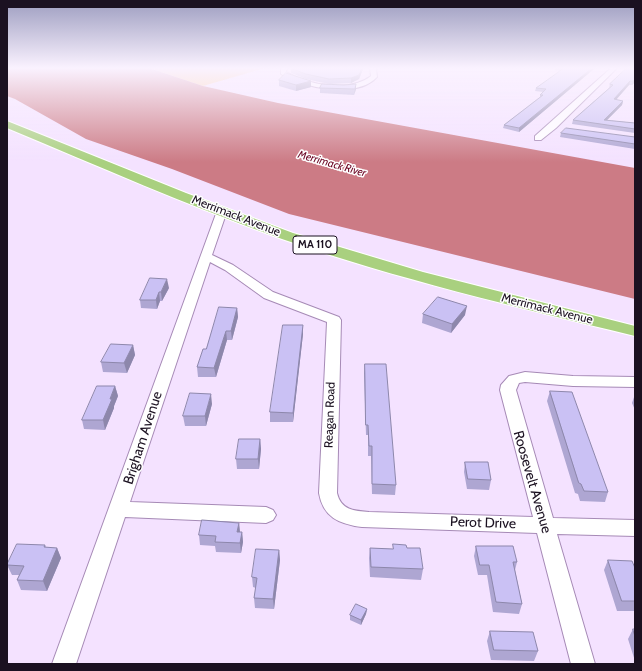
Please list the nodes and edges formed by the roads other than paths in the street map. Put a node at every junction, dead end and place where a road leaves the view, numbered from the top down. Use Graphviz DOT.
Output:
graph roads {
  1 [pos="582,99"];
  2 [pos="7,124"];
  3 [pos="554,126"];
  4 [pos="563,128"];
  5 [pos="538,138"];
  6 [pos="222,211"];
  7 [pos="206,257"];
  8 [pos="635,331"];
  9 [pos="635,382"];
  10 [pos="119,509"];
  11 [pos="333,509"];
  12 [pos="266,516"];
  13 [pos="545,525"];
  14 [pos="635,528"];
  15 [pos="64,664"];
  16 [pos="584,664"];
  1 -- 3 [label="street"];
  2 -- 6 [label="main road, Merrimack Avenue / MA 110"];
  3 -- 4 [label="street"];
  3 -- 5 [label="street"];
  6 -- 7 [label="street, Brigham Avenue"];
  6 -- 8 [label="main road, Merrimack Avenue / MA 110"];
  7 -- 10 [label="street, Brigham Avenue"];
  7 -- 11 [label="street, Reagan Road"];
  9 -- 13 [label="street, Roosevelt Avenue"];
  10 -- 12 [label="street"];
  10 -- 15 [label="street, Brigham Avenue"];
  11 -- 13 [label="street, Perot Drive"];
  13 -- 14 [label="street, Perot Drive"];
  13 -- 16 [label="street, Roosevelt Avenue"];
}
